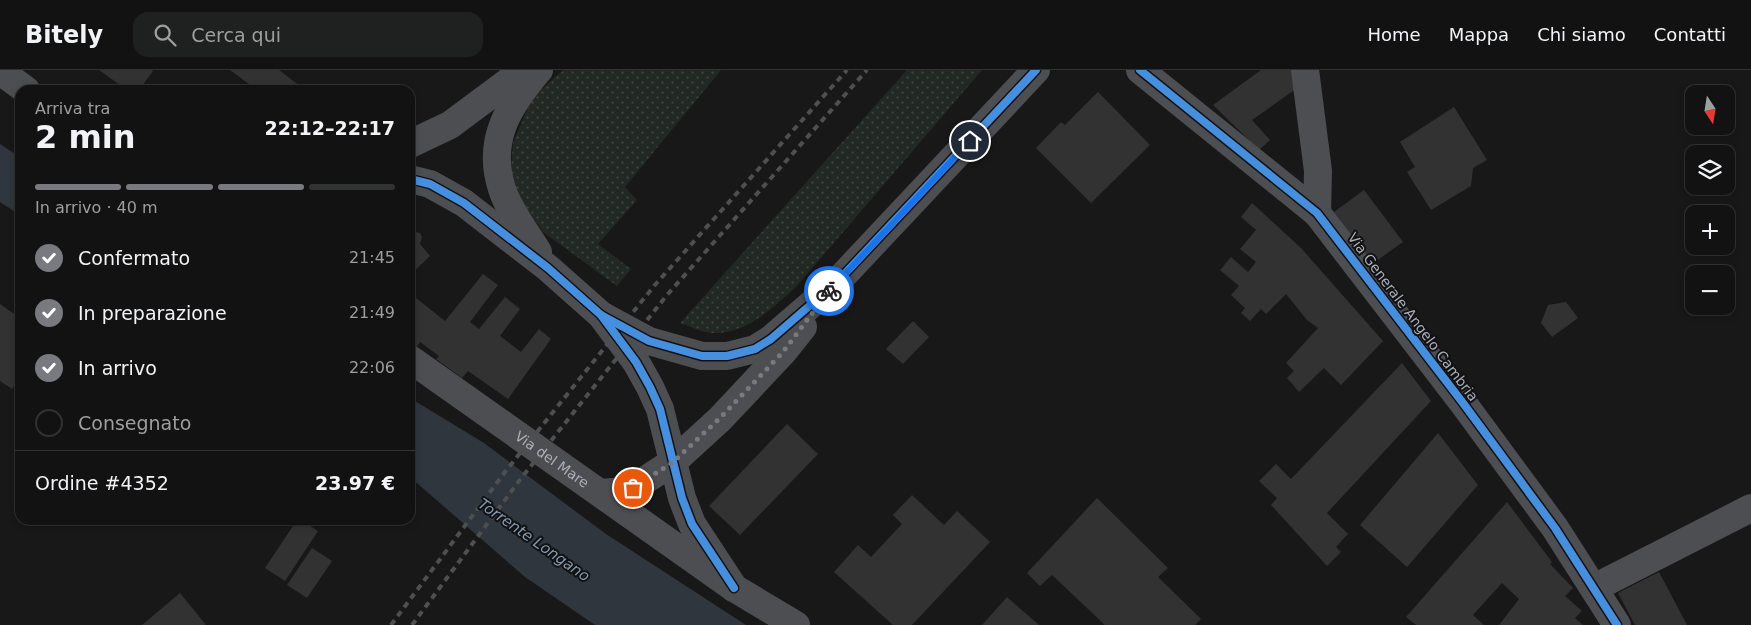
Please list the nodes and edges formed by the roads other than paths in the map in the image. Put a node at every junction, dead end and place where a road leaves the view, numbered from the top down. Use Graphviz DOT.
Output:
graph roads {
  1 [pos="524,70"];
  2 [pos="539,70"];
  3 [pos="1036,70"];
  4 [pos="1140,70"];
  5 [pos="1305,70"];
  6 [pos="0,71"];
  7 [pos="19,85"];
  8 [pos="415,142"];
  9 [pos="415,180"];
  10 [pos="1317,213"];
  11 [pos="548,268"];
  12 [pos="837,282"];
  13 [pos="601,315"];
  14 [pos="415,363"];
  15 [pos="673,462"];
  16 [pos="601,494"];
  17 [pos="1751,508"];
  18 [pos="734,588"];
  19 [pos="1594,588"];
  20 [pos="796,625"];
  21 [pos="1617,625"];
  1 -- 8 [label="street"];
  2 -- 11 [label="street"];
  3 -- 12 [label="street"];
  4 -- 10 [label="street, Via Generale Angelo Cambria"];
  5 -- 10 [label="street"];
  6 -- 7 [label="street"];
  9 -- 11 [label="street"];
  10 -- 19 [label="street, Via Generale Angelo Cambria"];
  11 -- 13 [label="street"];
  12 -- 13 [label="street"];
  12 -- 15 [label="street"];
  13 -- 15 [label="street"];
  14 -- 16 [label="street, Via del Mare"];
  15 -- 16 [label="street"];
  15 -- 18 [label="street"];
  16 -- 18 [label="street, Via del Mare"];
  17 -- 19 [label="street"];
  18 -- 20 [label="street, Via del Mare"];
  19 -- 21 [label="street, Via Generale Angelo Cambria"];
}
